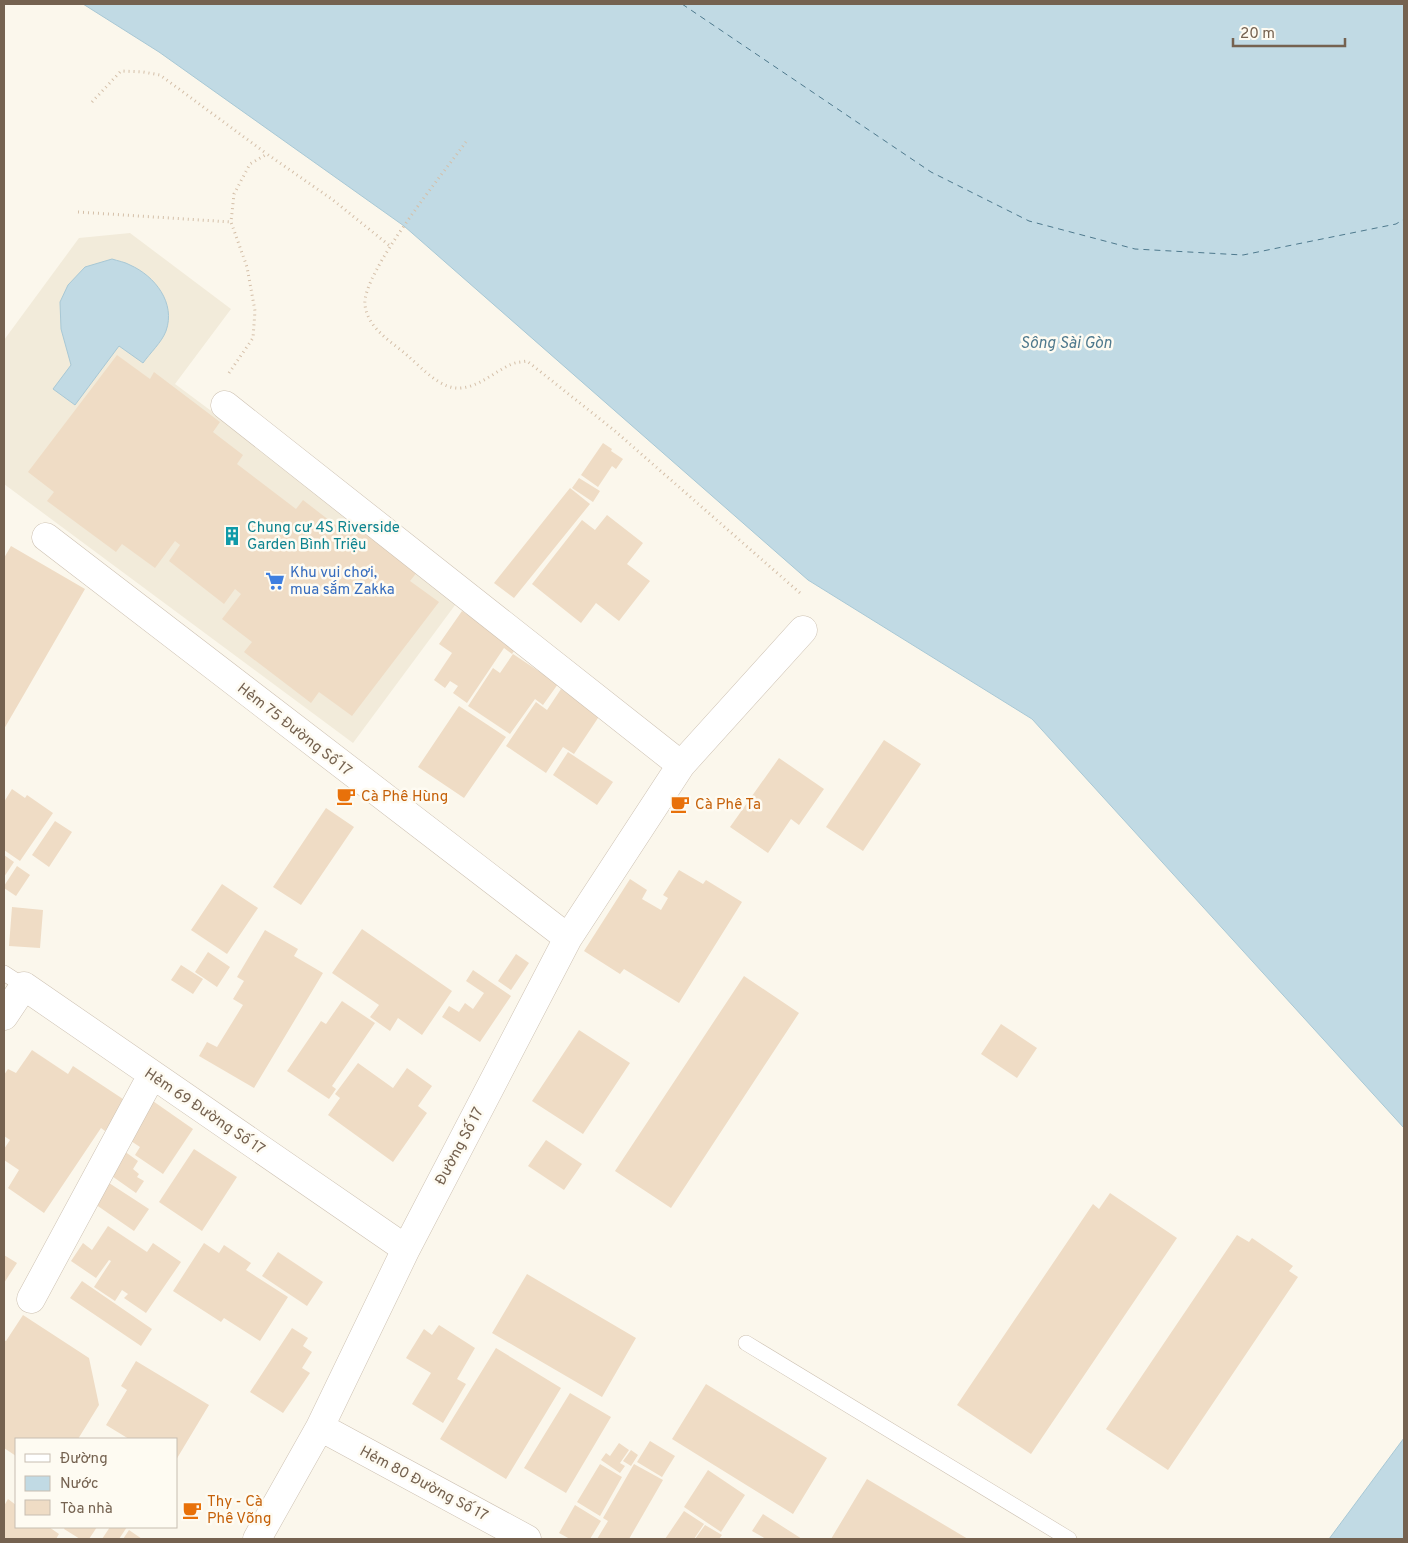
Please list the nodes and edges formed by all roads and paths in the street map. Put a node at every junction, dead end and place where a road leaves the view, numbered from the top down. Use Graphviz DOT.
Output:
graph roads {
  1 [pos="92,102"];
  2 [pos="466,142"];
  3 [pos="267,154"];
  4 [pos="78,212"];
  5 [pos="231,222"];
  6 [pos="390,246"];
  7 [pos="224,405"];
  8 [pos="46,537"];
  9 [pos="800,593"];
  10 [pos="803,630"];
  11 [pos="682,765"];
  12 [pos="568,938"];
  13 [pos="14,980"];
  14 [pos="4,1016"];
  15 [pos="152,1075"];
  16 [pos="406,1249"];
  17 [pos="31,1299"];
  18 [pos="746,1343"];
  19 [pos="320,1427"];
  20 [pos="257,1539"];
  21 [pos="527,1539"];
  22 [pos="1069,1539"];
  1 -- 3 [label="path"];
  2 -- 6 [label="path"];
  3 -- 5 [label="path"];
  3 -- 6 [label="path"];
  4 -- 5 [label="path"];
  5 -- 7 [label="path"];
  6 -- 9 [label="path"];
  7 -- 11 [label="street"];
  8 -- 12 [label="street, Hẻm 75 Đường Số 17"];
  10 -- 11 [label="street, Đường Số 17"];
  11 -- 12 [label="street, Đường Số 17"];
  12 -- 16 [label="street, Đường Số 17"];
  13 -- 14 [label="street"];
  13 -- 15 [label="street, Hẻm 69 Đường Số 17"];
  15 -- 16 [label="street, Hẻm 69 Đường Số 17"];
  15 -- 17 [label="street"];
  16 -- 19 [label="street, Đường Số 17"];
  18 -- 22 [label="lane"];
  19 -- 20 [label="street, Đường Số 17"];
  19 -- 21 [label="street, Hẻm 80 Đường Số 17"];
}
